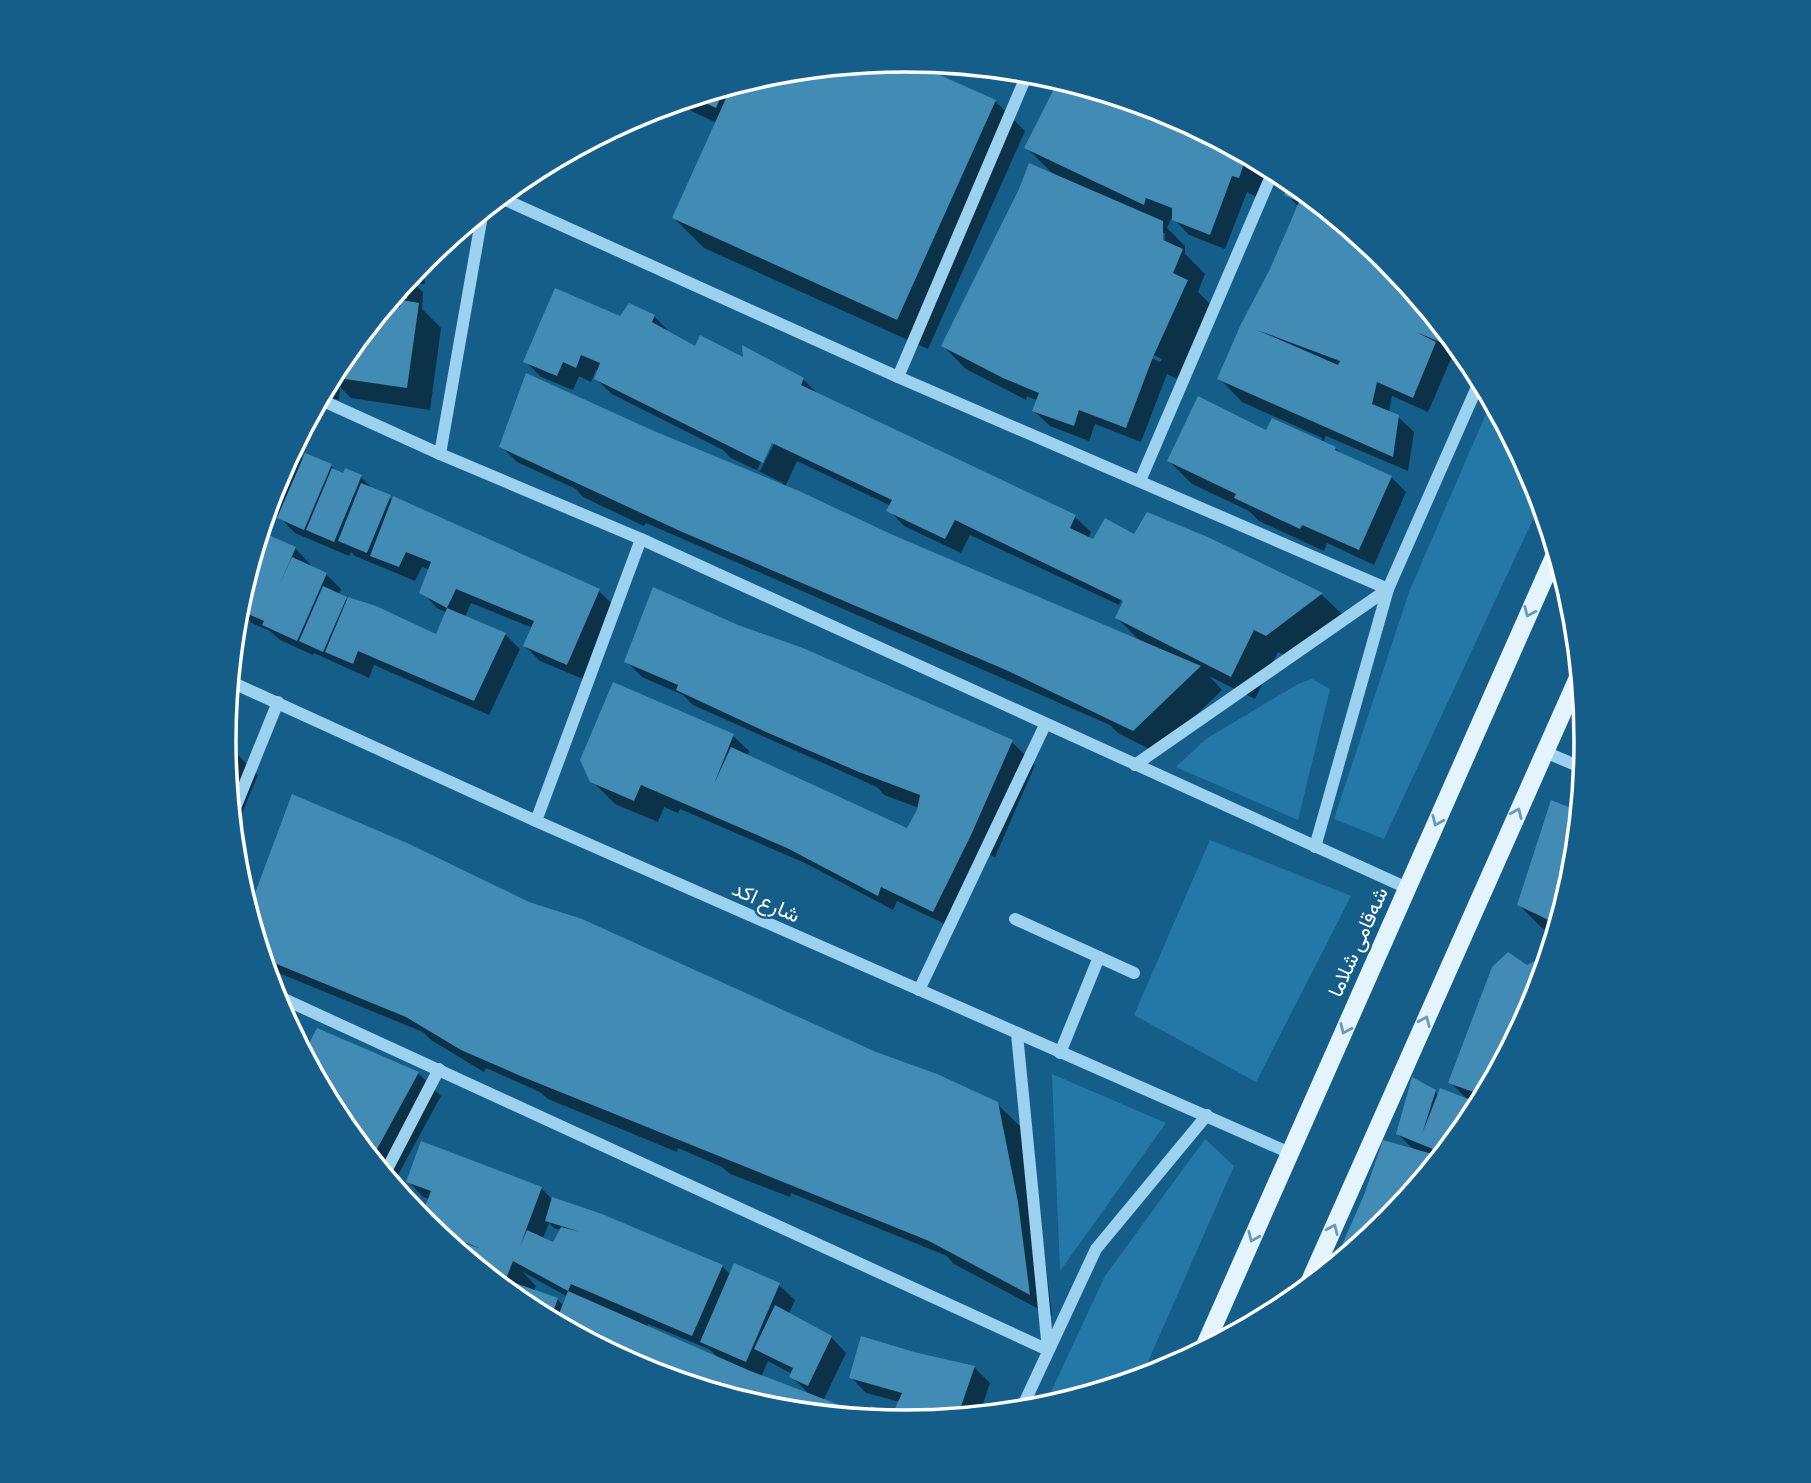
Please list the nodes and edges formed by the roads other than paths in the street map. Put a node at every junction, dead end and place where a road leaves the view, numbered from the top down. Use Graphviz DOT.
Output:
graph roads {
  1 [pos="1023,83"];
  2 [pos="1269,180"];
  3 [pos="510,202"];
  4 [pos="480,224"];
  5 [pos="898,377"];
  6 [pos="1476,390"];
  7 [pos="327,404"];
  8 [pos="440,454"];
  9 [pos="1140,481"];
  10 [pos="641,539"];
  11 [pos="1551,564"];
  12 [pos="1388,589"];
  13 [pos="238,685"];
  14 [pos="1573,689"];
  15 [pos="278,702"];
  16 [pos="1045,725"];
  17 [pos="1545,752"];
  18 [pos="1135,765"];
  19 [pos="1574,765"];
  20 [pos="238,800"];
  21 [pos="536,821"];
  22 [pos="1315,846"];
  23 [pos="1407,888"];
  24 [pos="1015,919"];
  25 [pos="1099,957"];
  26 [pos="1134,973"];
  27 [pos="919,990"];
  28 [pos="288,1001"];
  29 [pos="1017,1034"];
  30 [pos="1060,1053"];
  31 [pos="439,1069"];
  32 [pos="1207,1115"];
  33 [pos="1290,1153"];
  34 [pos="388,1166"];
  35 [pos="1314,1272"];
  36 [pos="1208,1339"];
  37 [pos="1048,1350"];
  38 [pos="1025,1400"];
  1 -- 5 [label="street"];
  2 -- 9 [label="street"];
  3 -- 5 [label="street"];
  4 -- 8 [label="street"];
  5 -- 9 [label="street"];
  6 -- 12 [label="street"];
  7 -- 8 [label="street"];
  8 -- 10 [label="street"];
  9 -- 12 [label="street"];
  10 -- 16 [label="street"];
  10 -- 21 [label="street"];
  11 -- 23 [label="main road, شەقامی شلاما, one-way"];
  12 -- 18 [label="street"];
  12 -- 22 [label="street"];
  13 -- 15 [label="street, شارع اكد"];
  14 -- 17 [label="main road"];
  15 -- 20 [label="street"];
  15 -- 21 [label="street, شارع اكد"];
  16 -- 18 [label="street"];
  16 -- 27 [label="street"];
  17 -- 19 [label="street"];
  35 -- 17 [label="main road, one-way"];
  18 -- 22 [label="street"];
  21 -- 27 [label="street, شارع اكد"];
  22 -- 23 [label="street"];
  23 -- 33 [label="main road, شەقامی شلاما, one-way"];
  24 -- 25 [label="street"];
  25 -- 26 [label="street"];
  25 -- 30 [label="street"];
  27 -- 29 [label="street, شارع اكد"];
  28 -- 31 [label="street"];
  29 -- 30 [label="street, شارع اكد"];
  29 -- 37 [label="street"];
  30 -- 32 [label="street, شارع اكد"];
  31 -- 34 [label="street"];
  31 -- 37 [label="street"];
  32 -- 33 [label="street, شارع اكد"];
  32 -- 37 [label="street"];
  33 -- 36 [label="main road, شەقامی شلاما, one-way"];
  37 -- 38 [label="street"];
}
